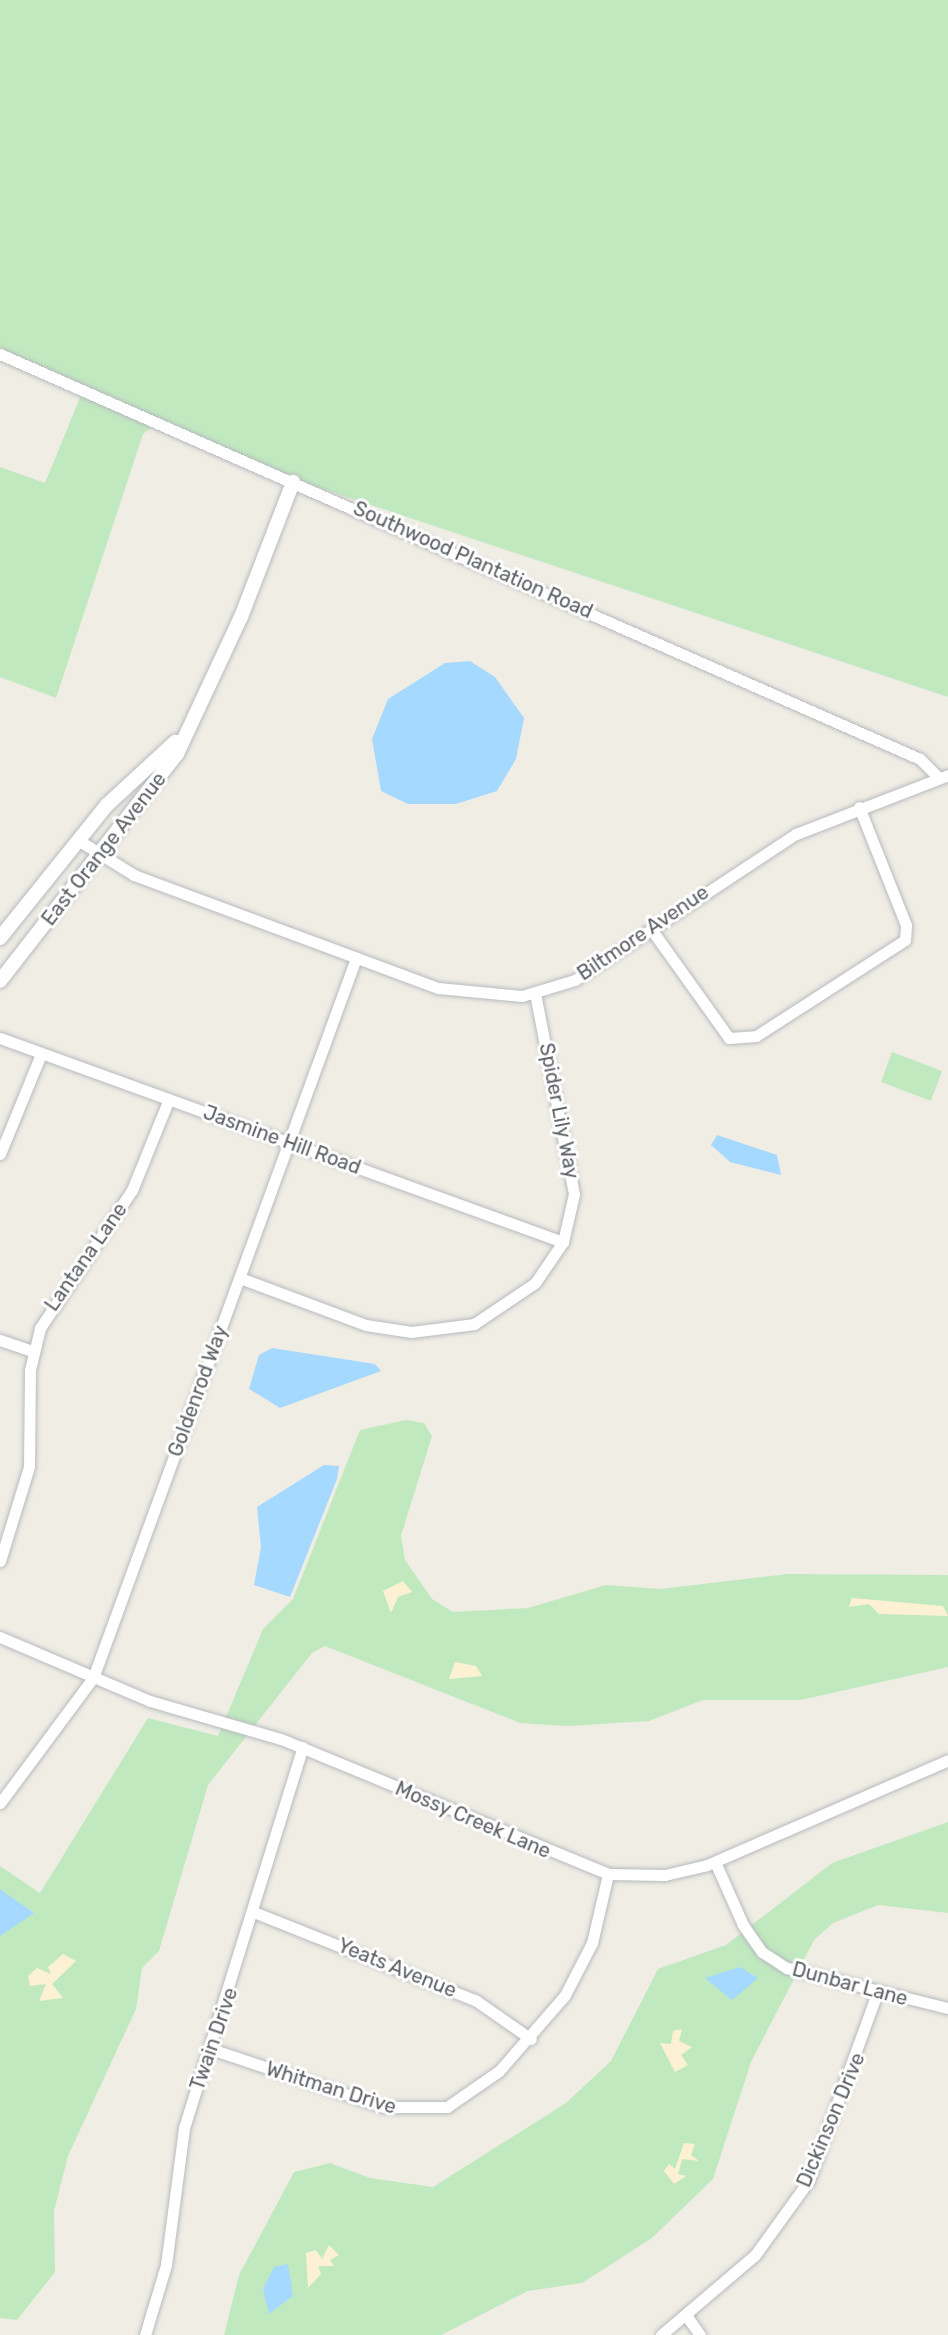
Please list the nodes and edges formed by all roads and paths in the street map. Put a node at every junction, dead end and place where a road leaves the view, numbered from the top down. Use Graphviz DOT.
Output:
graph roads {
  1 [pos="0,354"];
  2 [pos="293,482"];
  3 [pos="200,711"];
  4 [pos="943,776"];
  5 [pos="859,807"];
  6 [pos="78,840"];
  7 [pos="101,855"];
  8 [pos="651,929"];
  9 [pos="0,938"];
  10 [pos="356,958"];
  11 [pos="0,981"];
  12 [pos="535,994"];
  13 [pos="0,1038"];
  14 [pos="41,1054"];
  15 [pos="169,1099"];
  16 [pos="290,1143"];
  17 [pos="0,1154"];
  18 [pos="563,1242"];
  19 [pos="240,1278"];
  20 [pos="0,1340"];
  21 [pos="32,1351"];
  22 [pos="0,1561"];
  23 [pos="0,1637"];
  24 [pos="93,1678"];
  25 [pos="303,1747"];
  26 [pos="948,1760"];
  27 [pos="0,1803"];
  28 [pos="715,1862"];
  29 [pos="608,1874"];
  30 [pos="256,1913"];
  31 [pos="877,1993"];
  32 [pos="948,2008"];
  33 [pos="531,2039"];
  34 [pos="211,2049"];
  35 [pos="688,2318"];
  36 [pos="145,2335"];
  37 [pos="661,2335"];
  38 [pos="700,2335"];
  1 -- 2 [label="street, Southwood Plantation Road"];
  2 -- 3 [label="street, East Orange Avenue"];
  2 -- 4 [label="street, Southwood Plantation Road"];
  3 -- 6 [label="street, East Orange Avenue"];
  3 -- 7 [label="street, East Orange Avenue"];
  4 -- 5 [label="street, Biltmore Avenue"];
  5 -- 8 [label="street, Biltmore Avenue"];
  5 -- 8 [label="street"];
  6 -- 7 [label="street, Biltmore Avenue"];
  6 -- 9 [label="street, East Orange Avenue"];
  7 -- 10 [label="street, Biltmore Avenue"];
  7 -- 11 [label="street, East Orange Avenue"];
  8 -- 12 [label="street, Biltmore Avenue"];
  10 -- 12 [label="street, Biltmore Avenue"];
  10 -- 16 [label="street, Goldenrod Way"];
  12 -- 18 [label="street, Spider Lily Way"];
  13 -- 14 [label="street, Jasmine Hill Road"];
  14 -- 15 [label="street, Jasmine Hill Road"];
  14 -- 17 [label="street"];
  15 -- 16 [label="street, Jasmine Hill Road"];
  15 -- 21 [label="street, Lantana Lane"];
  16 -- 18 [label="street, Jasmine Hill Road"];
  16 -- 19 [label="street, Goldenrod Way"];
  18 -- 19 [label="street, Spider Lily Way"];
  19 -- 24 [label="street, Goldenrod Way"];
  20 -- 21 [label="street"];
  21 -- 22 [label="street, Lantana Lane"];
  23 -- 24 [label="street, Mossy Creek Lane"];
  24 -- 25 [label="street, Mossy Creek Lane"];
  24 -- 27 [label="street, Goldenrod Way"];
  25 -- 29 [label="street, Mossy Creek Lane"];
  25 -- 30 [label="street, Twain Drive"];
  26 -- 28 [label="street, Mossy Creek Lane"];
  28 -- 29 [label="street, Mossy Creek Lane"];
  28 -- 31 [label="street, Dunbar Lane"];
  29 -- 33 [label="street, Whitman Drive"];
  30 -- 33 [label="street, Yeats Avenue"];
  30 -- 34 [label="street, Twain Drive"];
  31 -- 32 [label="street, Dunbar Lane"];
  31 -- 35 [label="street, Dickinson Drive"];
  33 -- 34 [label="street, Whitman Drive"];
  34 -- 36 [label="street, Twain Drive"];
  35 -- 37 [label="street, Dickinson Drive"];
  35 -- 38 [label="street"];
}
